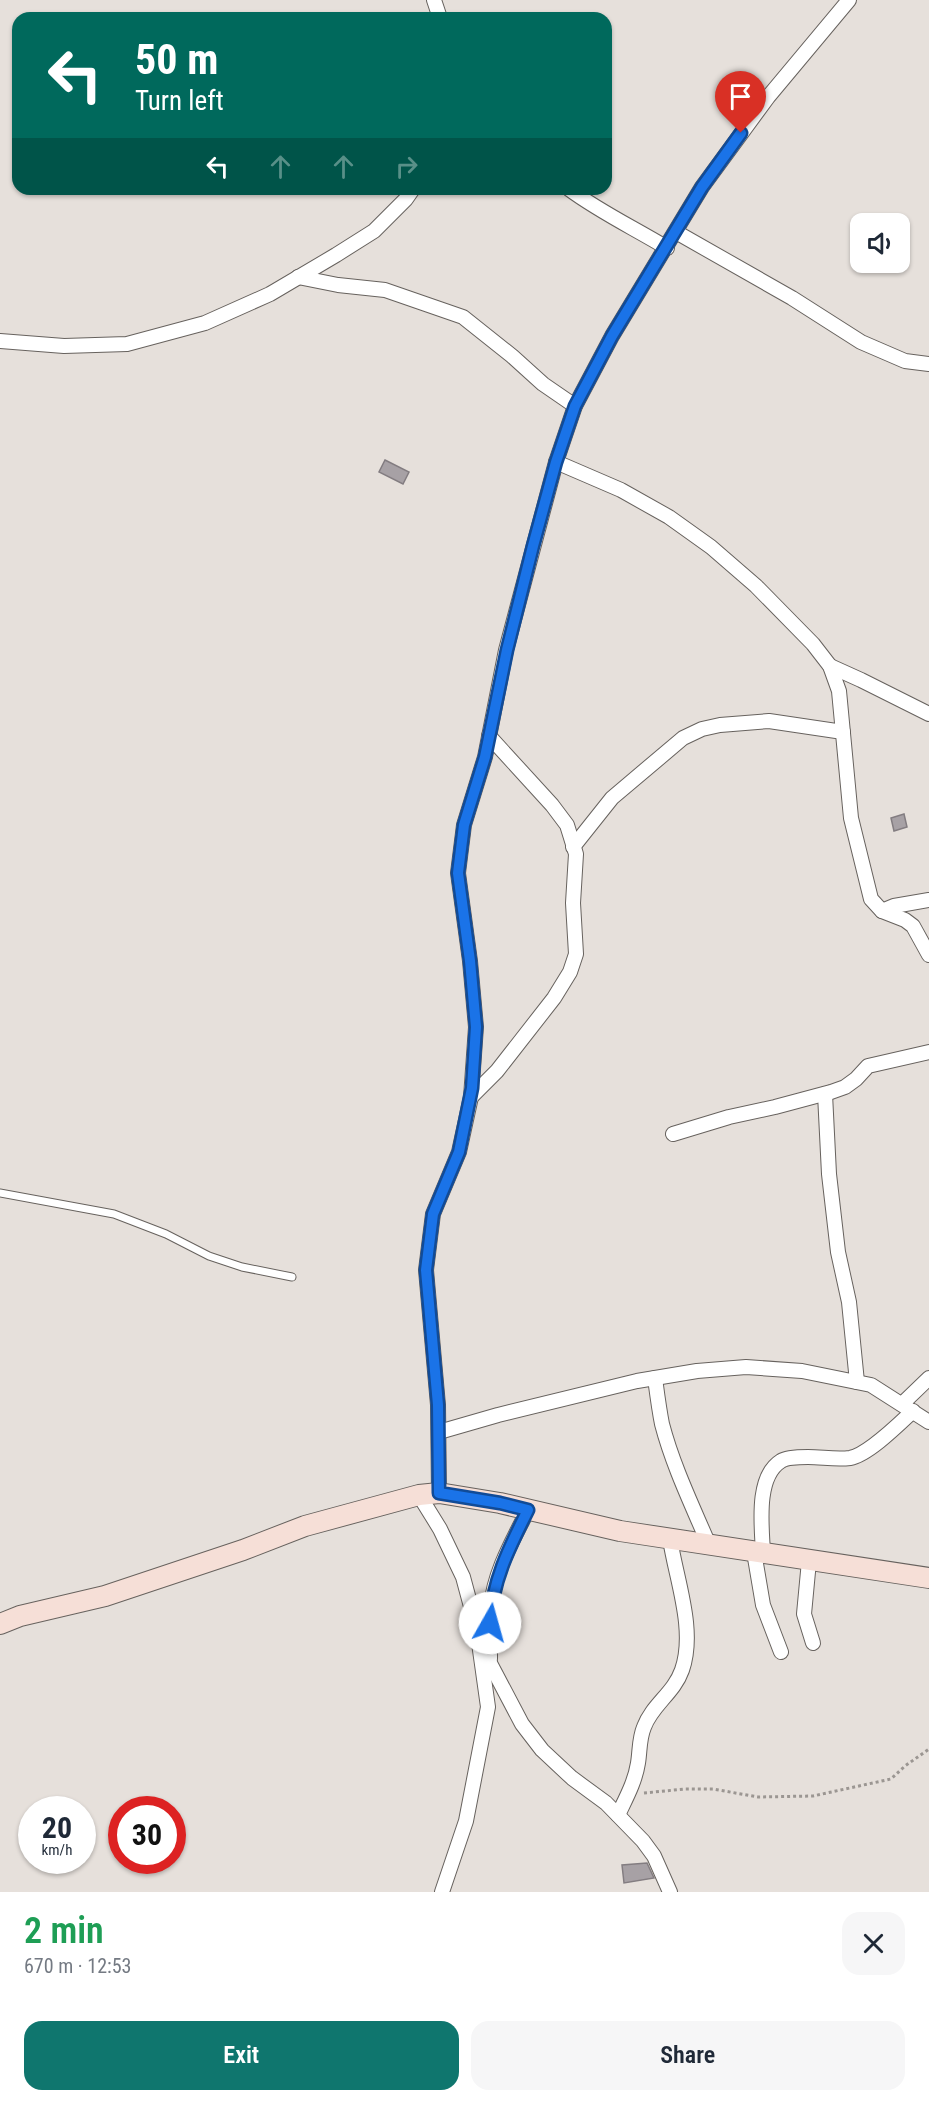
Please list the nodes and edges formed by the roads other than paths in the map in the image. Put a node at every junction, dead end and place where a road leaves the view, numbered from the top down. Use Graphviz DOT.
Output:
graph roads {
  1 [pos="849,0"];
  2 [pos="409,195"];
  3 [pos="577,195"];
  4 [pos="676,232"];
  5 [pos="667,248"];
  6 [pos="298,277"];
  7 [pos="0,341"];
  8 [pos="929,364"];
  9 [pos="575,406"];
  10 [pos="556,462"];
  11 [pos="830,666"];
  12 [pos="929,714"];
  13 [pos="843,732"];
  14 [pos="489,736"];
  15 [pos="573,847"];
  16 [pos="929,900"];
  17 [pos="882,911"];
  18 [pos="929,955"];
  19 [pos="929,1052"];
  20 [pos="825,1094"];
  21 [pos="471,1097"];
  22 [pos="673,1134"];
  23 [pos="0,1193"];
  24 [pos="292,1277"];
  25 [pos="655,1378"];
  26 [pos="929,1378"];
  27 [pos="857,1382"];
  28 [pos="907,1407"];
  29 [pos="929,1422"];
  30 [pos="439,1432"];
  31 [pos="429,1494"];
  32 [pos="528,1510"];
  33 [pos="670,1539"];
  34 [pos="709,1545"];
  35 [pos="759,1552"];
  36 [pos="809,1561"];
  37 [pos="929,1578"];
  38 [pos="0,1624"];
  39 [pos="479,1642"];
  40 [pos="813,1643"];
  41 [pos="782,1652"];
  42 [pos="490,1661"];
  43 [pos="618,1815"];
  44 [pos="442,1892"];
  45 [pos="670,1892"];
  1 -- 4 [label="street"];
  2 -- 6 [label="street"];
  3 -- 5 [label="street"];
  4 -- 5 [label="street"];
  4 -- 8 [label="street"];
  5 -- 9 [label="street"];
  6 -- 7 [label="street"];
  6 -- 9 [label="street"];
  9 -- 10 [label="street"];
  10 -- 11 [label="street"];
  10 -- 14 [label="street"];
  11 -- 12 [label="street"];
  11 -- 13 [label="street"];
  13 -- 15 [label="street"];
  13 -- 17 [label="street"];
  14 -- 15 [label="street"];
  14 -- 21 [label="street"];
  15 -- 21 [label="street"];
  16 -- 17 [label="street"];
  17 -- 18 [label="street"];
  19 -- 20 [label="street"];
  20 -- 22 [label="street"];
  20 -- 27 [label="street"];
  21 -- 30 [label="street"];
  23 -- 24 [label="lane"];
  25 -- 27 [label="street"];
  25 -- 30 [label="street"];
  25 -- 34 [label="street"];
  26 -- 28 [label="street"];
  27 -- 28 [label="street"];
  28 -- 29 [label="street"];
  28 -- 35 [label="street"];
  30 -- 31 [label="street"];
  31 -- 32 [label="street"];
  31 -- 38 [label="street"];
  31 -- 39 [label="street"];
  32 -- 33 [label="street"];
  32 -- 42 [label="street"];
  33 -- 34 [label="street"];
  33 -- 43 [label="street"];
  34 -- 35 [label="street"];
  35 -- 36 [label="street"];
  35 -- 41 [label="street"];
  36 -- 37 [label="street"];
  36 -- 40 [label="street"];
  39 -- 42 [label="street"];
  39 -- 44 [label="street"];
  42 -- 43 [label="street"];
  43 -- 45 [label="street"];
}
